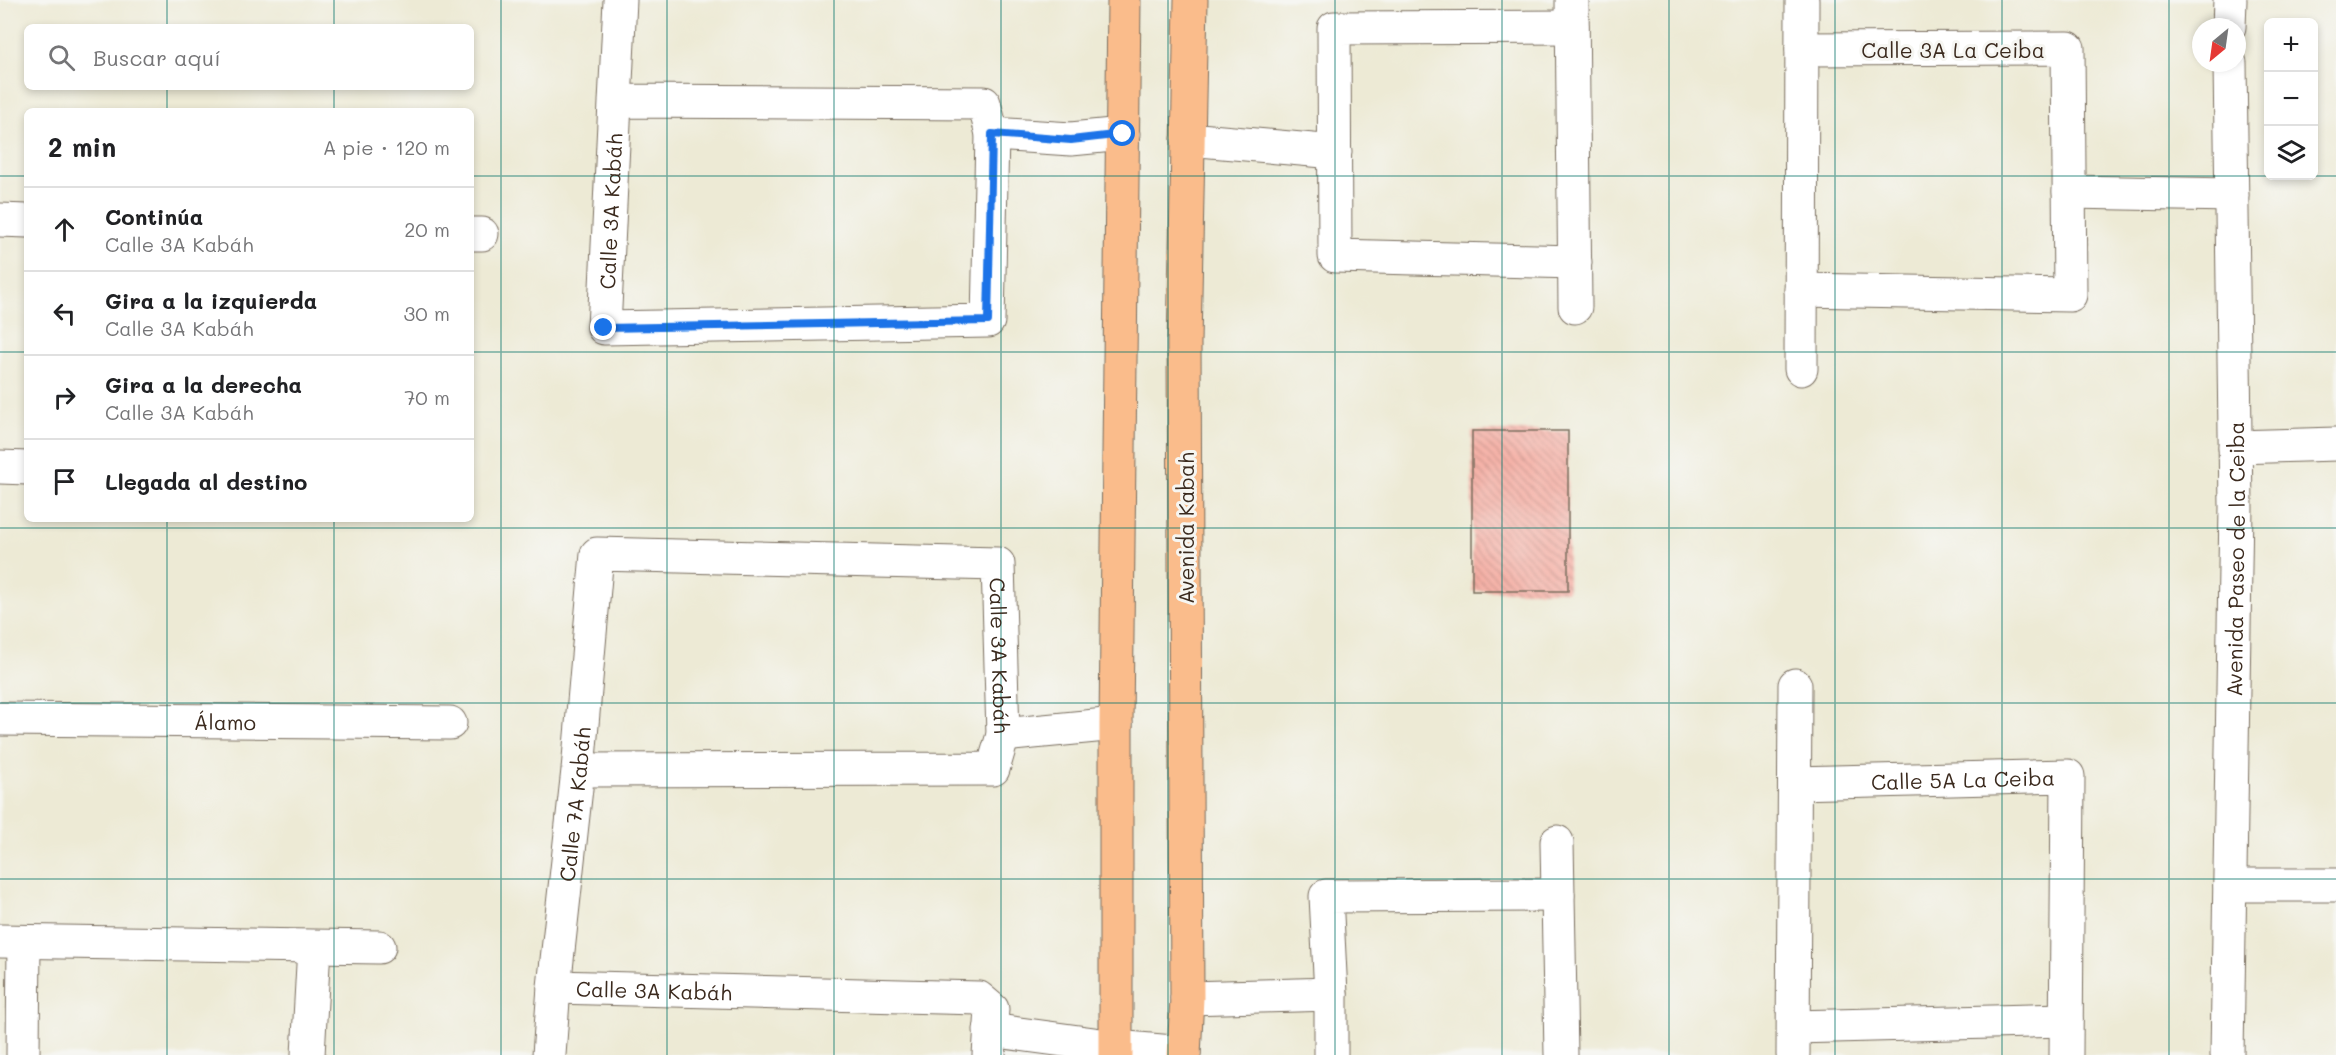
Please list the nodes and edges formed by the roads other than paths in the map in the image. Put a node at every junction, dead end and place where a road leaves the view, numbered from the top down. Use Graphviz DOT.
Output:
graph roads {
  1 [pos="620,0"];
  2 [pos="1124,0"];
  3 [pos="1191,0"];
  4 [pos="1802,0"];
  5 [pos="2230,0"];
  6 [pos="1572,13"];
  7 [pos="2229,18"];
  8 [pos="1802,49"];
  9 [pos="2230,72"];
  10 [pos="615,101"];
  11 [pos="992,134"];
  12 [pos="1123,134"];
  13 [pos="1188,140"];
  14 [pos="1335,152"];
  15 [pos="2070,192"];
  16 [pos="2232,195"];
  17 [pos="0,220"];
  18 [pos="24,221"];
  19 [pos="1575,262"];
  20 [pos="1802,290"];
  21 [pos="1575,307"];
  22 [pos="1801,369"];
  23 [pos="2336,444"];
  24 [pos="2235,447"];
  25 [pos="0,467"];
  26 [pos="24,468"];
  27 [pos="597,554"];
  28 [pos="1795,685"];
  29 [pos="0,719"];
  30 [pos="450,723"];
  31 [pos="1116,724"];
  32 [pos="1003,735"];
  33 [pos="578,770"];
  34 [pos="1795,783"];
  35 [pos="1557,842"];
  36 [pos="2230,885"];
  37 [pos="2336,885"];
  38 [pos="1558,895"];
  39 [pos="12,941"];
  40 [pos="314,946"];
  41 [pos="379,947"];
  42 [pos="554,987"];
  43 [pos="1331,994"];
  44 [pos="1187,998"];
  45 [pos="2067,1020"];
  46 [pos="1793,1041"];
  47 [pos="990,1042"];
  48 [pos="1116,1051"];
  49 [pos="1184,1054"];
  50 [pos="23,1055"];
  51 [pos="308,1055"];
  52 [pos="549,1055"];
  53 [pos="1330,1055"];
  54 [pos="1561,1055"];
  55 [pos="2066,1055"];
  56 [pos="2227,1055"];
  1 -- 10 [label="street, Calle 3A Kabáh"];
  2 -- 12 [label="main road"];
  3 -- 13 [label="main road, Avenida Kabah"];
  4 -- 8 [label="street"];
  5 -- 7 [label="street"];
  6 -- 14 [label="street"];
  6 -- 19 [label="street"];
  8 -- 15 [label="street, Calle 3A La Ceiba"];
  8 -- 20 [label="street"];
  9 -- 16 [label="street, Avenida Paseo de la Ceiba"];
  10 -- 11 [label="street, Calle 3A Kabáh"];
  10 -- 11 [label="street, Calle 3A Kabáh"];
  11 -- 12 [label="street"];
  12 -- 31 [label="main road"];
  13 -- 14 [label="street"];
  13 -- 44 [label="main road, Avenida Kabah"];
  14 -- 19 [label="street"];
  15 -- 16 [label="street"];
  15 -- 20 [label="street, Calle 3A La Ceiba"];
  16 -- 24 [label="street, Avenida Paseo de la Ceiba"];
  17 -- 18 [label="street"];
  19 -- 21 [label="street"];
  20 -- 22 [label="street"];
  23 -- 24 [label="street"];
  24 -- 36 [label="street, Avenida Paseo de la Ceiba"];
  25 -- 26 [label="street"];
  27 -- 32 [label="street, Calle 3A Kabáh"];
  27 -- 33 [label="street, Calle 7A Kabáh"];
  28 -- 34 [label="street"];
  29 -- 30 [label="street, Álamo"];
  31 -- 32 [label="street"];
  31 -- 48 [label="main road"];
  32 -- 33 [label="street, Calle 3A Kabáh"];
  33 -- 42 [label="street, Calle 7A Kabáh"];
  34 -- 45 [label="street, Calle 5A La Ceiba"];
  34 -- 46 [label="street"];
  35 -- 38 [label="street"];
  36 -- 37 [label="street"];
  36 -- 56 [label="street, Avenida Paseo de la Ceiba"];
  38 -- 43 [label="street"];
  38 -- 54 [label="street"];
  39 -- 40 [label="street"];
  39 -- 50 [label="street"];
  40 -- 41 [label="street"];
  40 -- 51 [label="street"];
  42 -- 47 [label="street, Calle 3A Kabáh"];
  42 -- 52 [label="street, Calle 7A Kabáh"];
  43 -- 44 [label="street"];
  43 -- 53 [label="street"];
  44 -- 49 [label="main road, Avenida Kabah"];
  45 -- 46 [label="street"];
  45 -- 55 [label="street, Calle 5A La Ceiba"];
  47 -- 48 [label="street"];
  48 -- 49 [label="street"];
}
